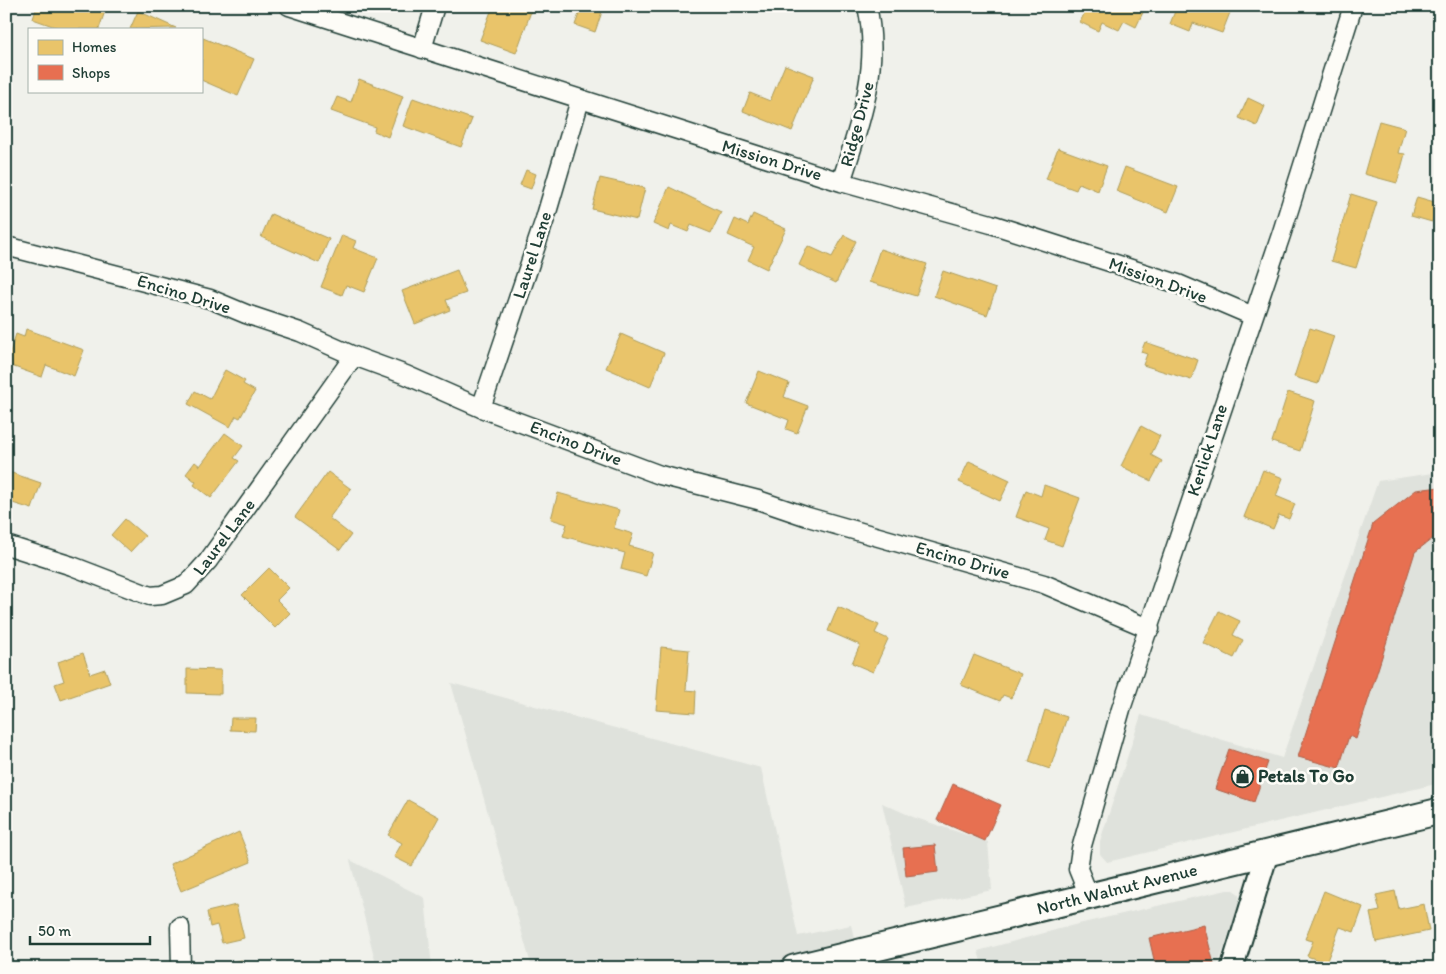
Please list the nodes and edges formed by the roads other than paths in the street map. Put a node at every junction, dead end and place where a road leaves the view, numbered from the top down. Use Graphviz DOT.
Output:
graph roads {
  1 [pos="289,6"];
  2 [pos="436,6"];
  3 [pos="868,6"];
  4 [pos="1353,6"];
  5 [pos="422,49"];
  6 [pos="580,100"];
  7 [pos="841,182"];
  8 [pos="6,246"];
  9 [pos="1252,316"];
  10 [pos="354,356"];
  11 [pos="481,408"];
  12 [pos="6,545"];
  13 [pos="1150,629"];
  14 [pos="1440,811"];
  15 [pos="1267,854"];
  16 [pos="1089,896"];
  17 [pos="180,927"];
  18 [pos="182,968"];
  19 [pos="794,968"];
  20 [pos="1232,968"];
  1 -- 5 [label="street, Mission Drive"];
  2 -- 5 [label="street"];
  3 -- 7 [label="street, Ridge Drive"];
  4 -- 9 [label="street, Kerlick Lane"];
  5 -- 6 [label="street, Mission Drive"];
  6 -- 7 [label="street, Mission Drive"];
  6 -- 11 [label="street, Laurel Lane"];
  7 -- 9 [label="street, Mission Drive"];
  8 -- 10 [label="street, Encino Drive"];
  9 -- 13 [label="street, Kerlick Lane"];
  10 -- 11 [label="street, Encino Drive"];
  10 -- 12 [label="street, Laurel Lane"];
  11 -- 13 [label="street, Encino Drive"];
  13 -- 16 [label="street, Kerlick Lane"];
  14 -- 15 [label="main road, North Walnut Avenue"];
  15 -- 16 [label="main road, North Walnut Avenue"];
  15 -- 20 [label="street"];
  16 -- 19 [label="main road, North Walnut Avenue"];
  17 -- 18 [label="street"];
}
